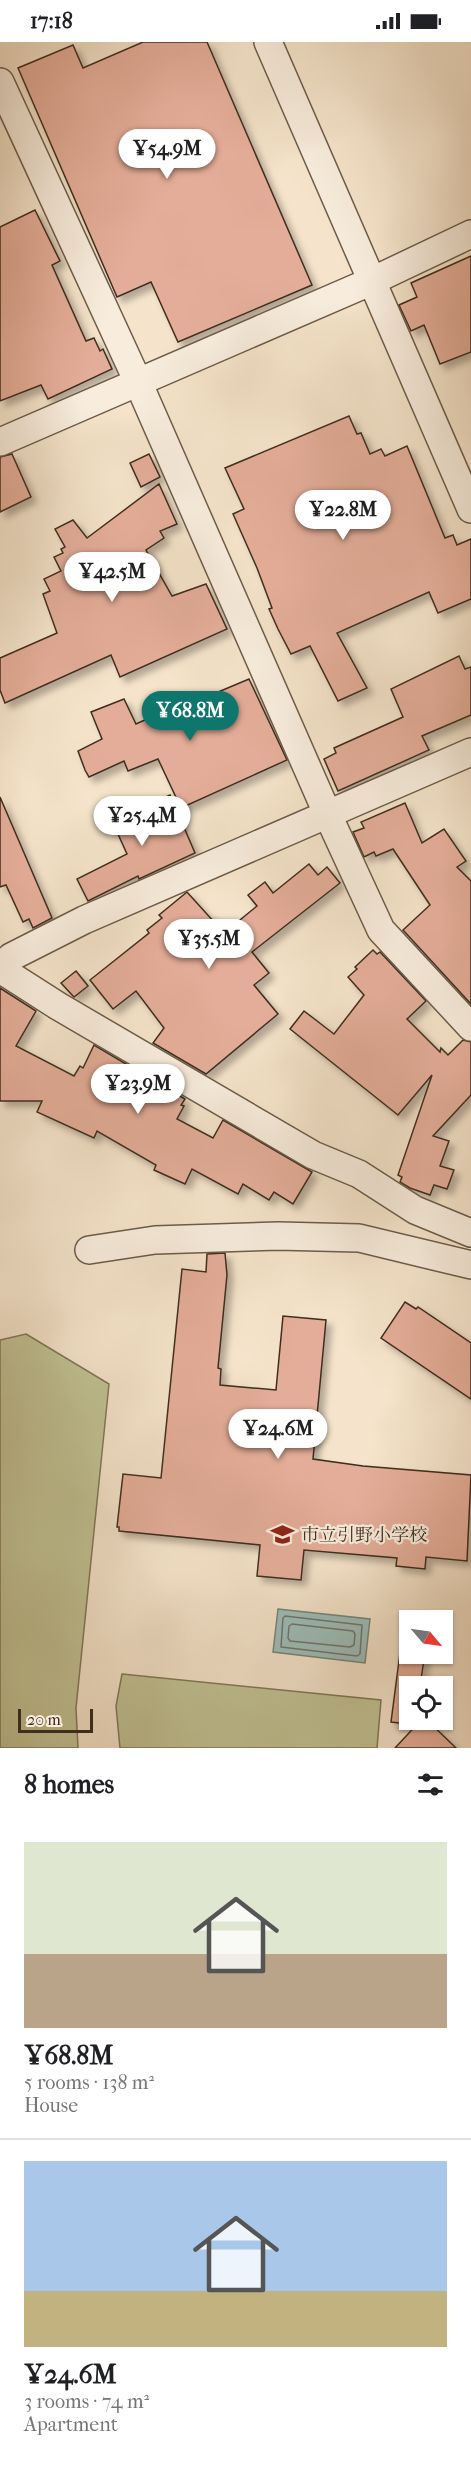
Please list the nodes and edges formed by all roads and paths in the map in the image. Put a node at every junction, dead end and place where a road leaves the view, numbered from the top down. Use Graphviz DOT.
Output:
graph roads {
  1 [pos="268,42"];
  2 [pos="0,82"];
  3 [pos="471,234"];
  4 [pos="372,281"];
  5 [pos="138,382"];
  6 [pos="0,442"];
  7 [pos="471,509"];
  8 [pos="471,752"];
  9 [pos="327,813"];
  10 [pos="0,968"];
  11 [pos="471,1027"];
  12 [pos="471,1233"];
  13 [pos="89,1250"];
  14 [pos="471,1265"];
  1 -- 4 [label="street"];
  2 -- 5 [label="street"];
  3 -- 4 [label="street"];
  4 -- 5 [label="street"];
  4 -- 7 [label="street"];
  5 -- 6 [label="street"];
  5 -- 9 [label="street"];
  8 -- 9 [label="street"];
  9 -- 10 [label="street"];
  9 -- 11 [label="street"];
  10 -- 12 [label="street"];
  13 -- 14 [label="street"];
}
